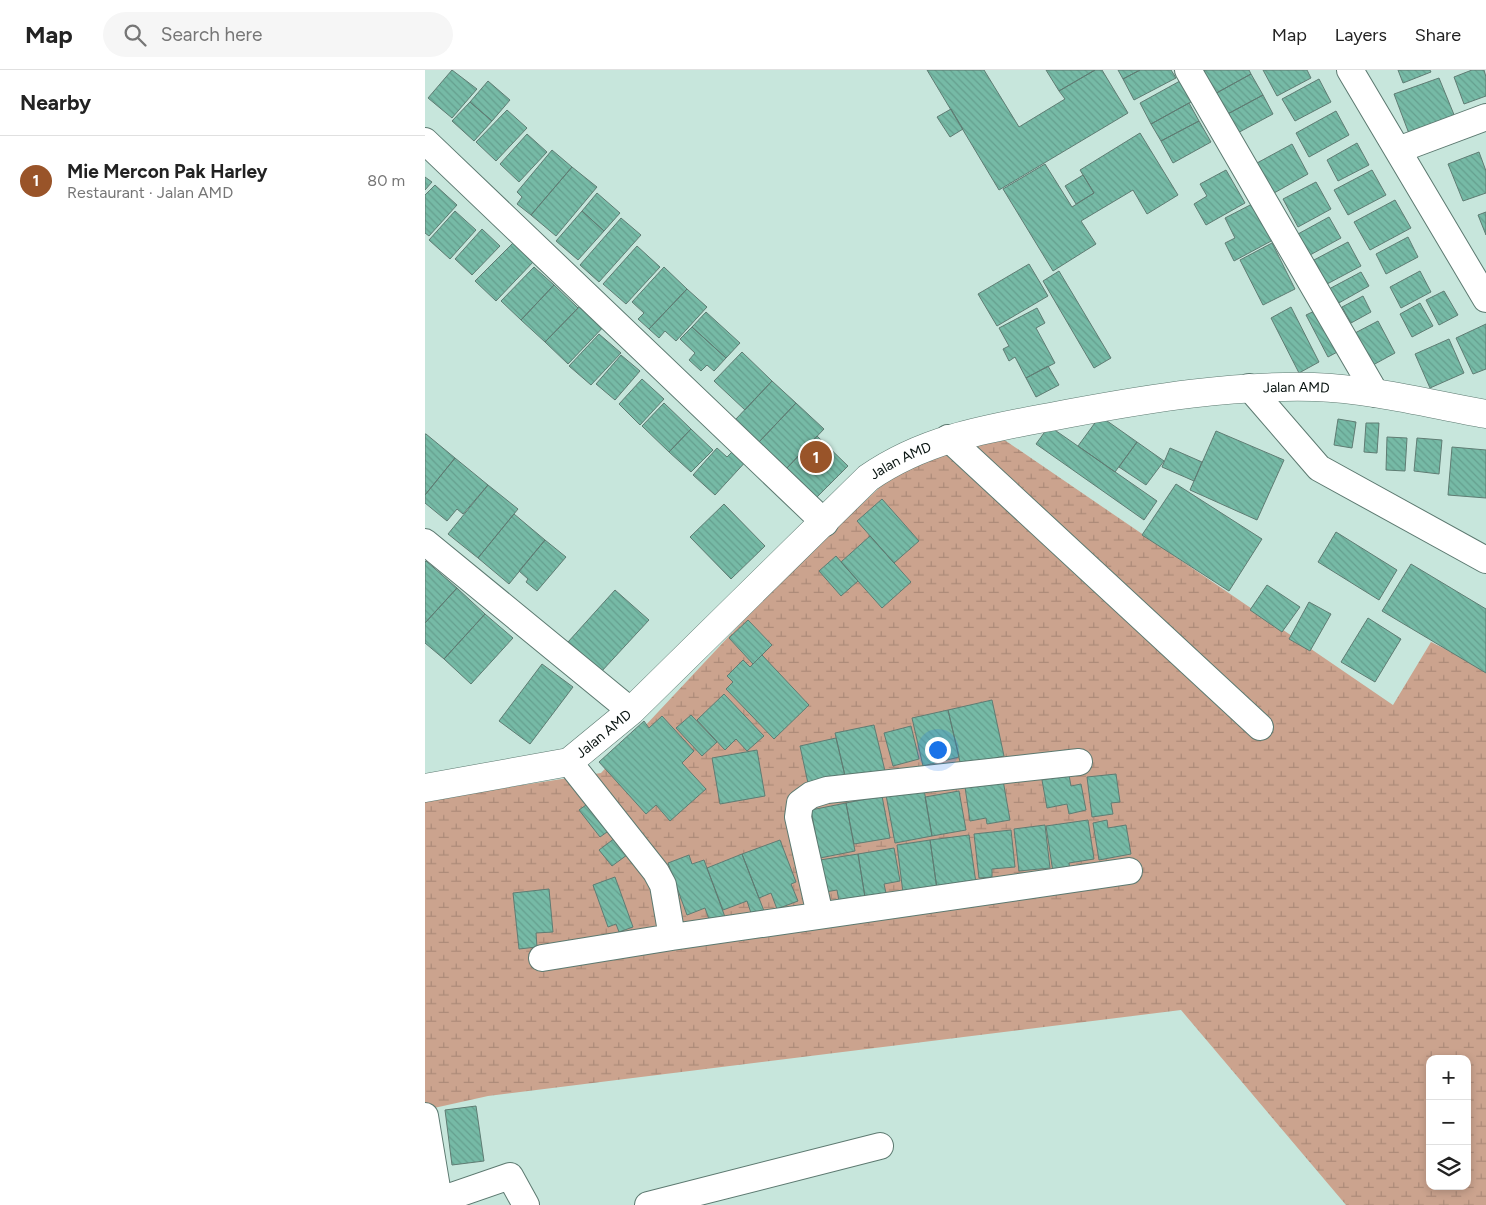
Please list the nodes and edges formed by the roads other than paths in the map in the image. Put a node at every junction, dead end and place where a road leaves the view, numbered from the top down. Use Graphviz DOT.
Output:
graph roads {
  1 [pos="1188,70"];
  2 [pos="1350,70"];
  3 [pos="1486,117"];
  4 [pos="425,141"];
  5 [pos="1398,150"];
  6 [pos="1482,283"];
  7 [pos="1249,387"];
  8 [pos="1376,394"];
  9 [pos="1486,414"];
  10 [pos="948,438"];
  11 [pos="825,523"];
  12 [pos="425,542"];
  13 [pos="1486,560"];
  14 [pos="631,711"];
  15 [pos="1260,727"];
  16 [pos="569,762"];
  17 [pos="1079,762"];
  18 [pos="425,788"];
  19 [pos="1129,872"];
  20 [pos="820,915"];
  21 [pos="672,937"];
  22 [pos="542,958"];
  23 [pos="425,1116"];
  24 [pos="880,1146"];
  25 [pos="432,1203"];
  26 [pos="526,1205"];
  27 [pos="648,1205"];
  1 -- 8 [label="street"];
  2 -- 5 [label="street"];
  3 -- 5 [label="street"];
  4 -- 11 [label="street"];
  5 -- 6 [label="street"];
  7 -- 8 [label="street, Jalan AMD"];
  7 -- 10 [label="street, Jalan AMD"];
  7 -- 13 [label="street"];
  8 -- 9 [label="street, Jalan AMD"];
  10 -- 11 [label="street, Jalan AMD"];
  10 -- 15 [label="street"];
  11 -- 14 [label="street, Jalan AMD"];
  12 -- 14 [label="street"];
  14 -- 16 [label="street, Jalan AMD"];
  16 -- 18 [label="street, Jalan AMD"];
  16 -- 21 [label="street"];
  17 -- 20 [label="street"];
  19 -- 20 [label="street"];
  20 -- 21 [label="street"];
  21 -- 22 [label="street"];
  23 -- 25 [label="street"];
  24 -- 27 [label="street"];
  25 -- 26 [label="street"];
}
